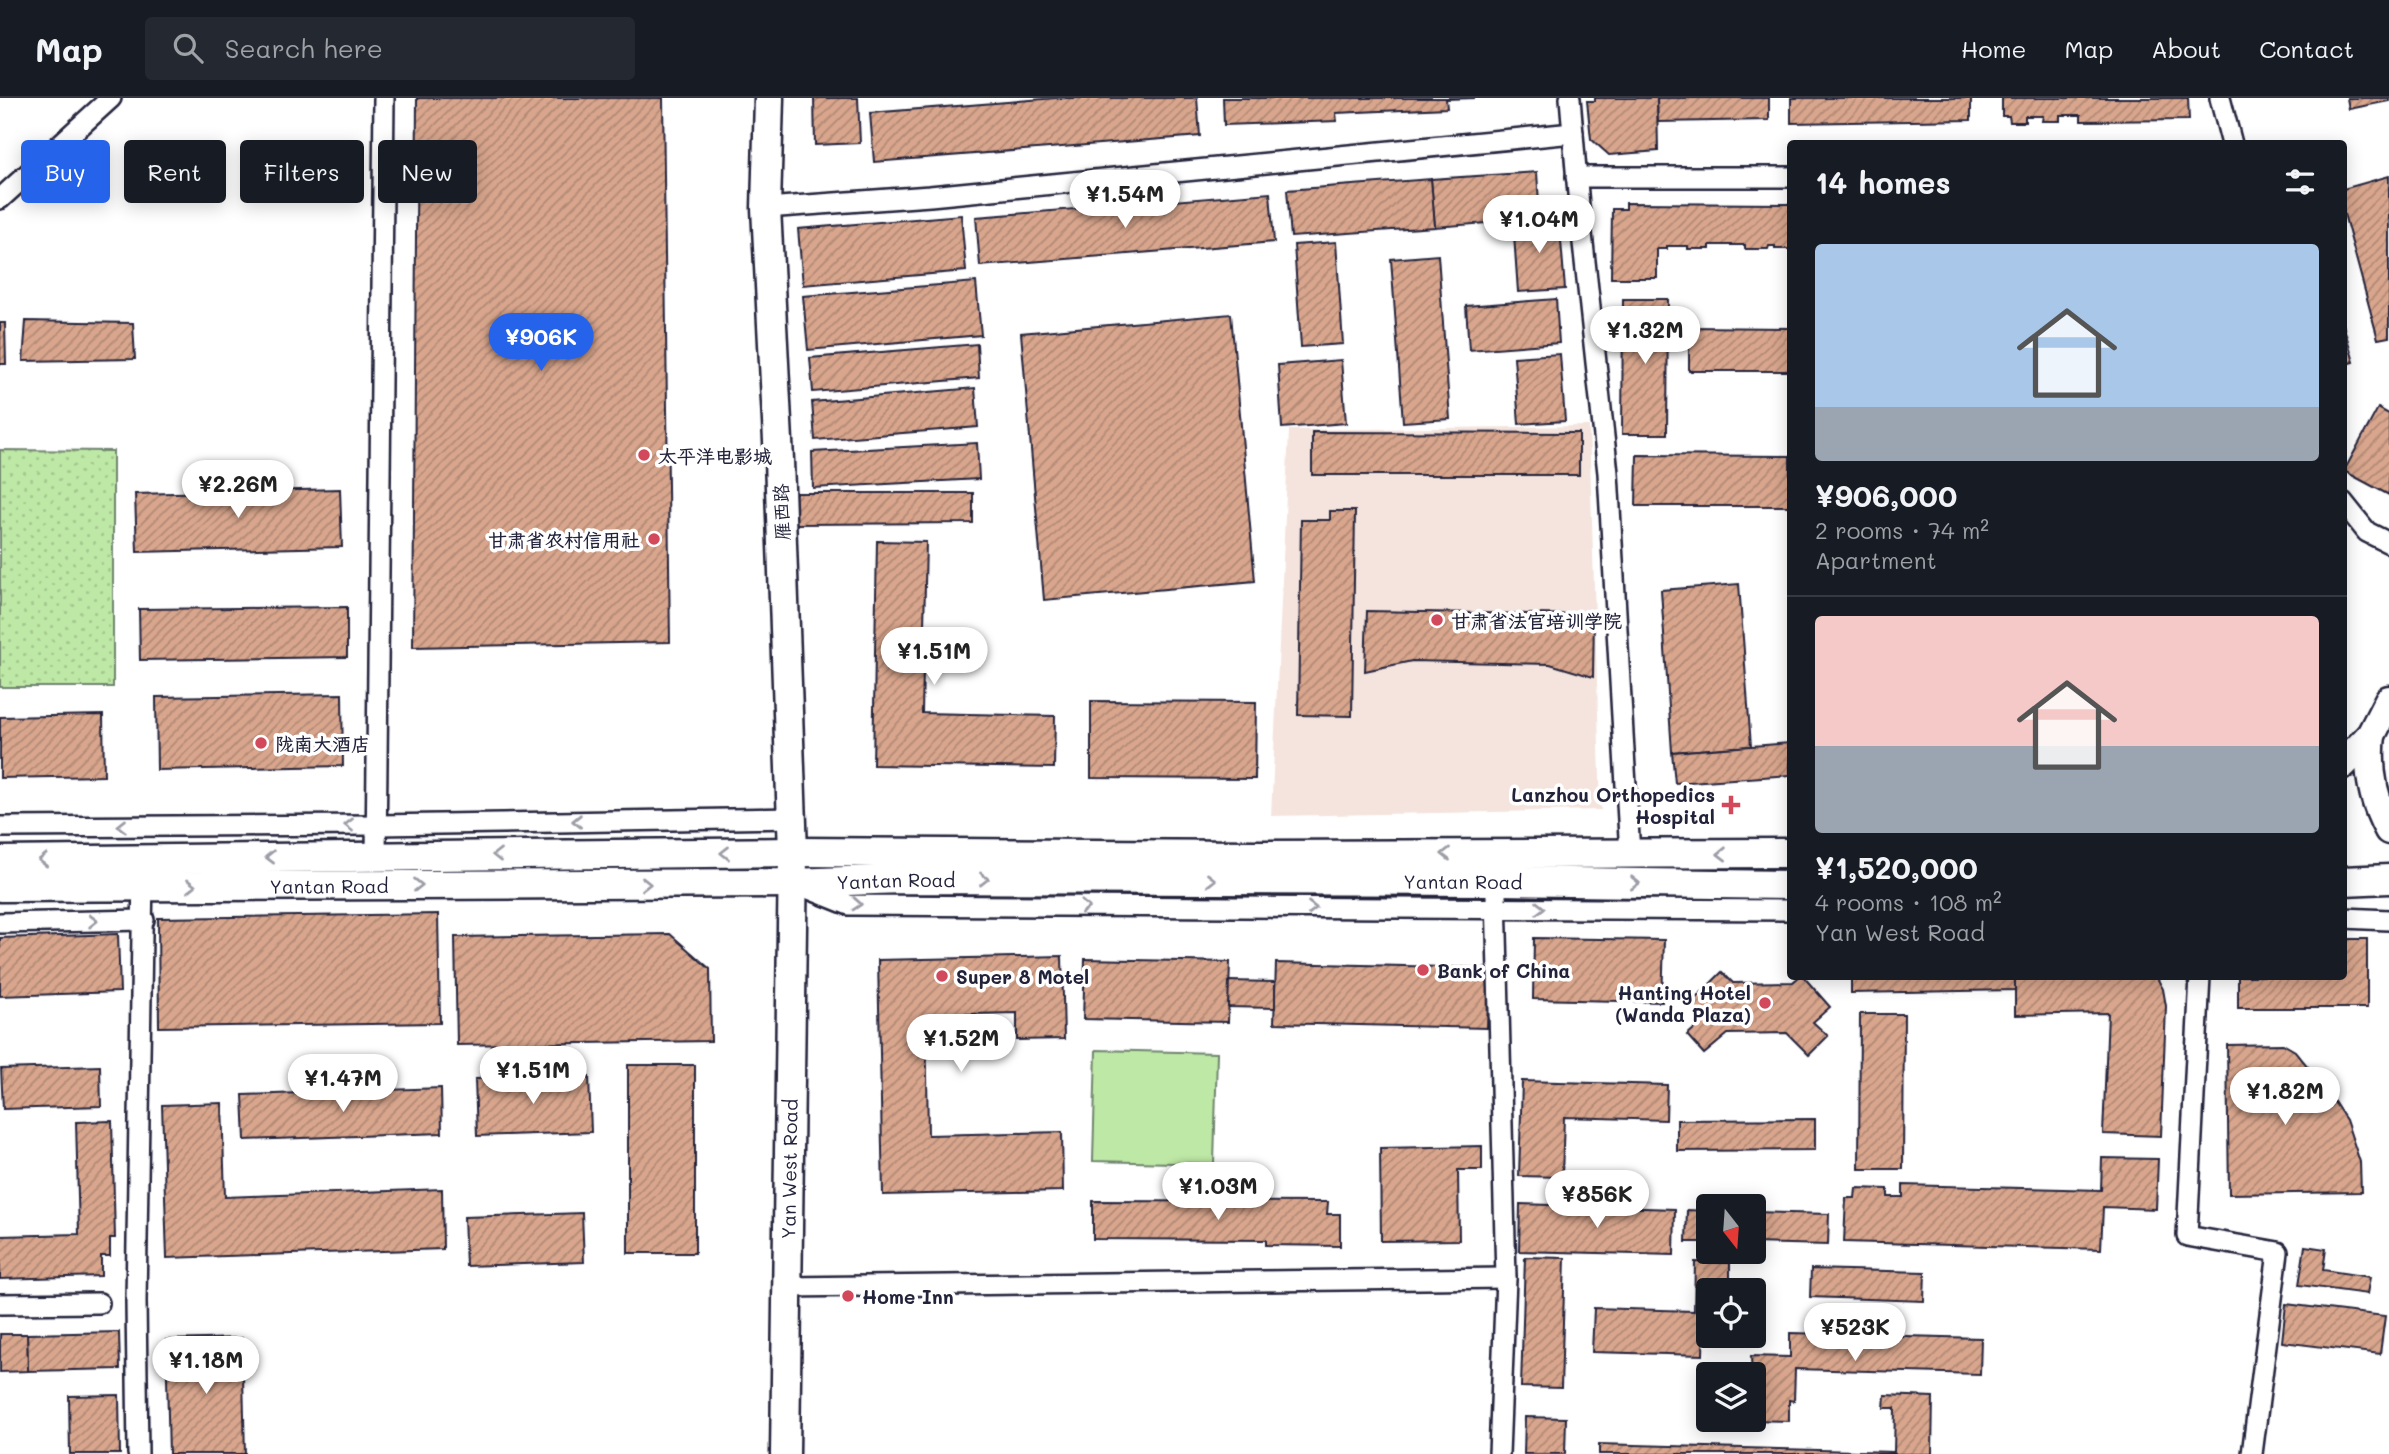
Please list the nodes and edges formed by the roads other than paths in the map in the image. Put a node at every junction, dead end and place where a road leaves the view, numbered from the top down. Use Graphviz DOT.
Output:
graph roads {
  1 [pos="111,98"];
  2 [pos="384,98"];
  3 [pos="769,98"];
  4 [pos="1570,98"];
  5 [pos="2220,98"];
  6 [pos="1573,133"];
  7 [pos="2231,140"];
  8 [pos="1576,177"];
  9 [pos="1787,177"];
  10 [pos="0,200"];
  11 [pos="766,208"];
  12 [pos="2347,507"];
  13 [pos="2389,543"];
  14 [pos="2389,700"];
  15 [pos="2371,735"];
  16 [pos="2347,760"];
  17 [pos="792,818"];
  18 [pos="378,825"];
  19 [pos="0,827"];
  20 [pos="2389,830"];
  21 [pos="793,852"];
  22 [pos="1787,853"];
  23 [pos="1630,855"];
  24 [pos="376,856"];
  25 [pos="0,861"];
  26 [pos="143,873"];
  27 [pos="2389,878"];
  28 [pos="1496,881"];
  29 [pos="2347,881"];
  30 [pos="793,883"];
  31 [pos="1787,885"];
  32 [pos="0,887"];
  33 [pos="1787,910"];
  34 [pos="2347,918"];
  35 [pos="144,920"];
  36 [pos="2389,920"];
  37 [pos="0,923"];
  38 [pos="2200,980"];
  39 [pos="1506,1278"];
  40 [pos="787,1287"];
  41 [pos="99,1303"];
  42 [pos="0,1304"];
  43 [pos="138,1454"];
  44 [pos="785,1454"];
  45 [pos="1499,1454"];
  46 [pos="2252,1454"];
  1 -- 10 [label="street"];
  2 -- 18 [label="street"];
  3 -- 11 [label="main road, 雁西路"];
  4 -- 6 [label="street"];
  5 -- 7 [label="street"];
  6 -- 8 [label="street"];
  6 -- 11 [label="street"];
  8 -- 9 [label="street"];
  8 -- 23 [label="street"];
  11 -- 17 [label="main road, 雁西路"];
  12 -- 13 [label="street"];
  14 -- 15 [label="main road"];
  15 -- 16 [label="main road"];
  15 -- 20 [label="main road"];
  17 -- 18 [label="street, one-way"];
  17 -- 21 [label="main road, 雁西路"];
  18 -- 19 [label="street, one-way"];
  18 -- 24 [label="street"];
  21 -- 24 [label="main road, Yantan Road, one-way"];
  28 -- 21 [label="main road, Yantan Road, one-way"];
  21 -- 30 [label="main road, 雁西路"];
  22 -- 23 [label="main road, Yantan Road, one-way"];
  23 -- 28 [label="main road, Yantan Road"];
  24 -- 26 [label="main road, Yantan Road, one-way"];
  26 -- 25 [label="main road, Yantan Road, one-way"];
  26 -- 30 [label="main road, Yantan Road, one-way"];
  26 -- 32 [label="main road, Yantan Road"];
  26 -- 35 [label="street"];
  27 -- 29 [label="main road"];
  30 -- 28 [label="main road, Yantan Road, one-way"];
  28 -- 31 [label="main road, Yantan Road, one-way"];
  28 -- 33 [label="street, one-way"];
  28 -- 39 [label="street"];
  30 -- 40 [label="main road, Yan West Road"];
  34 -- 36 [label="street"];
  37 -- 35 [label="street, one-way"];
  35 -- 43 [label="street"];
  38 -- 46 [label="street"];
  39 -- 40 [label="street"];
  39 -- 45 [label="street"];
  40 -- 44 [label="main road, Yan West Road"];
  41 -- 42 [label="street"];
}
